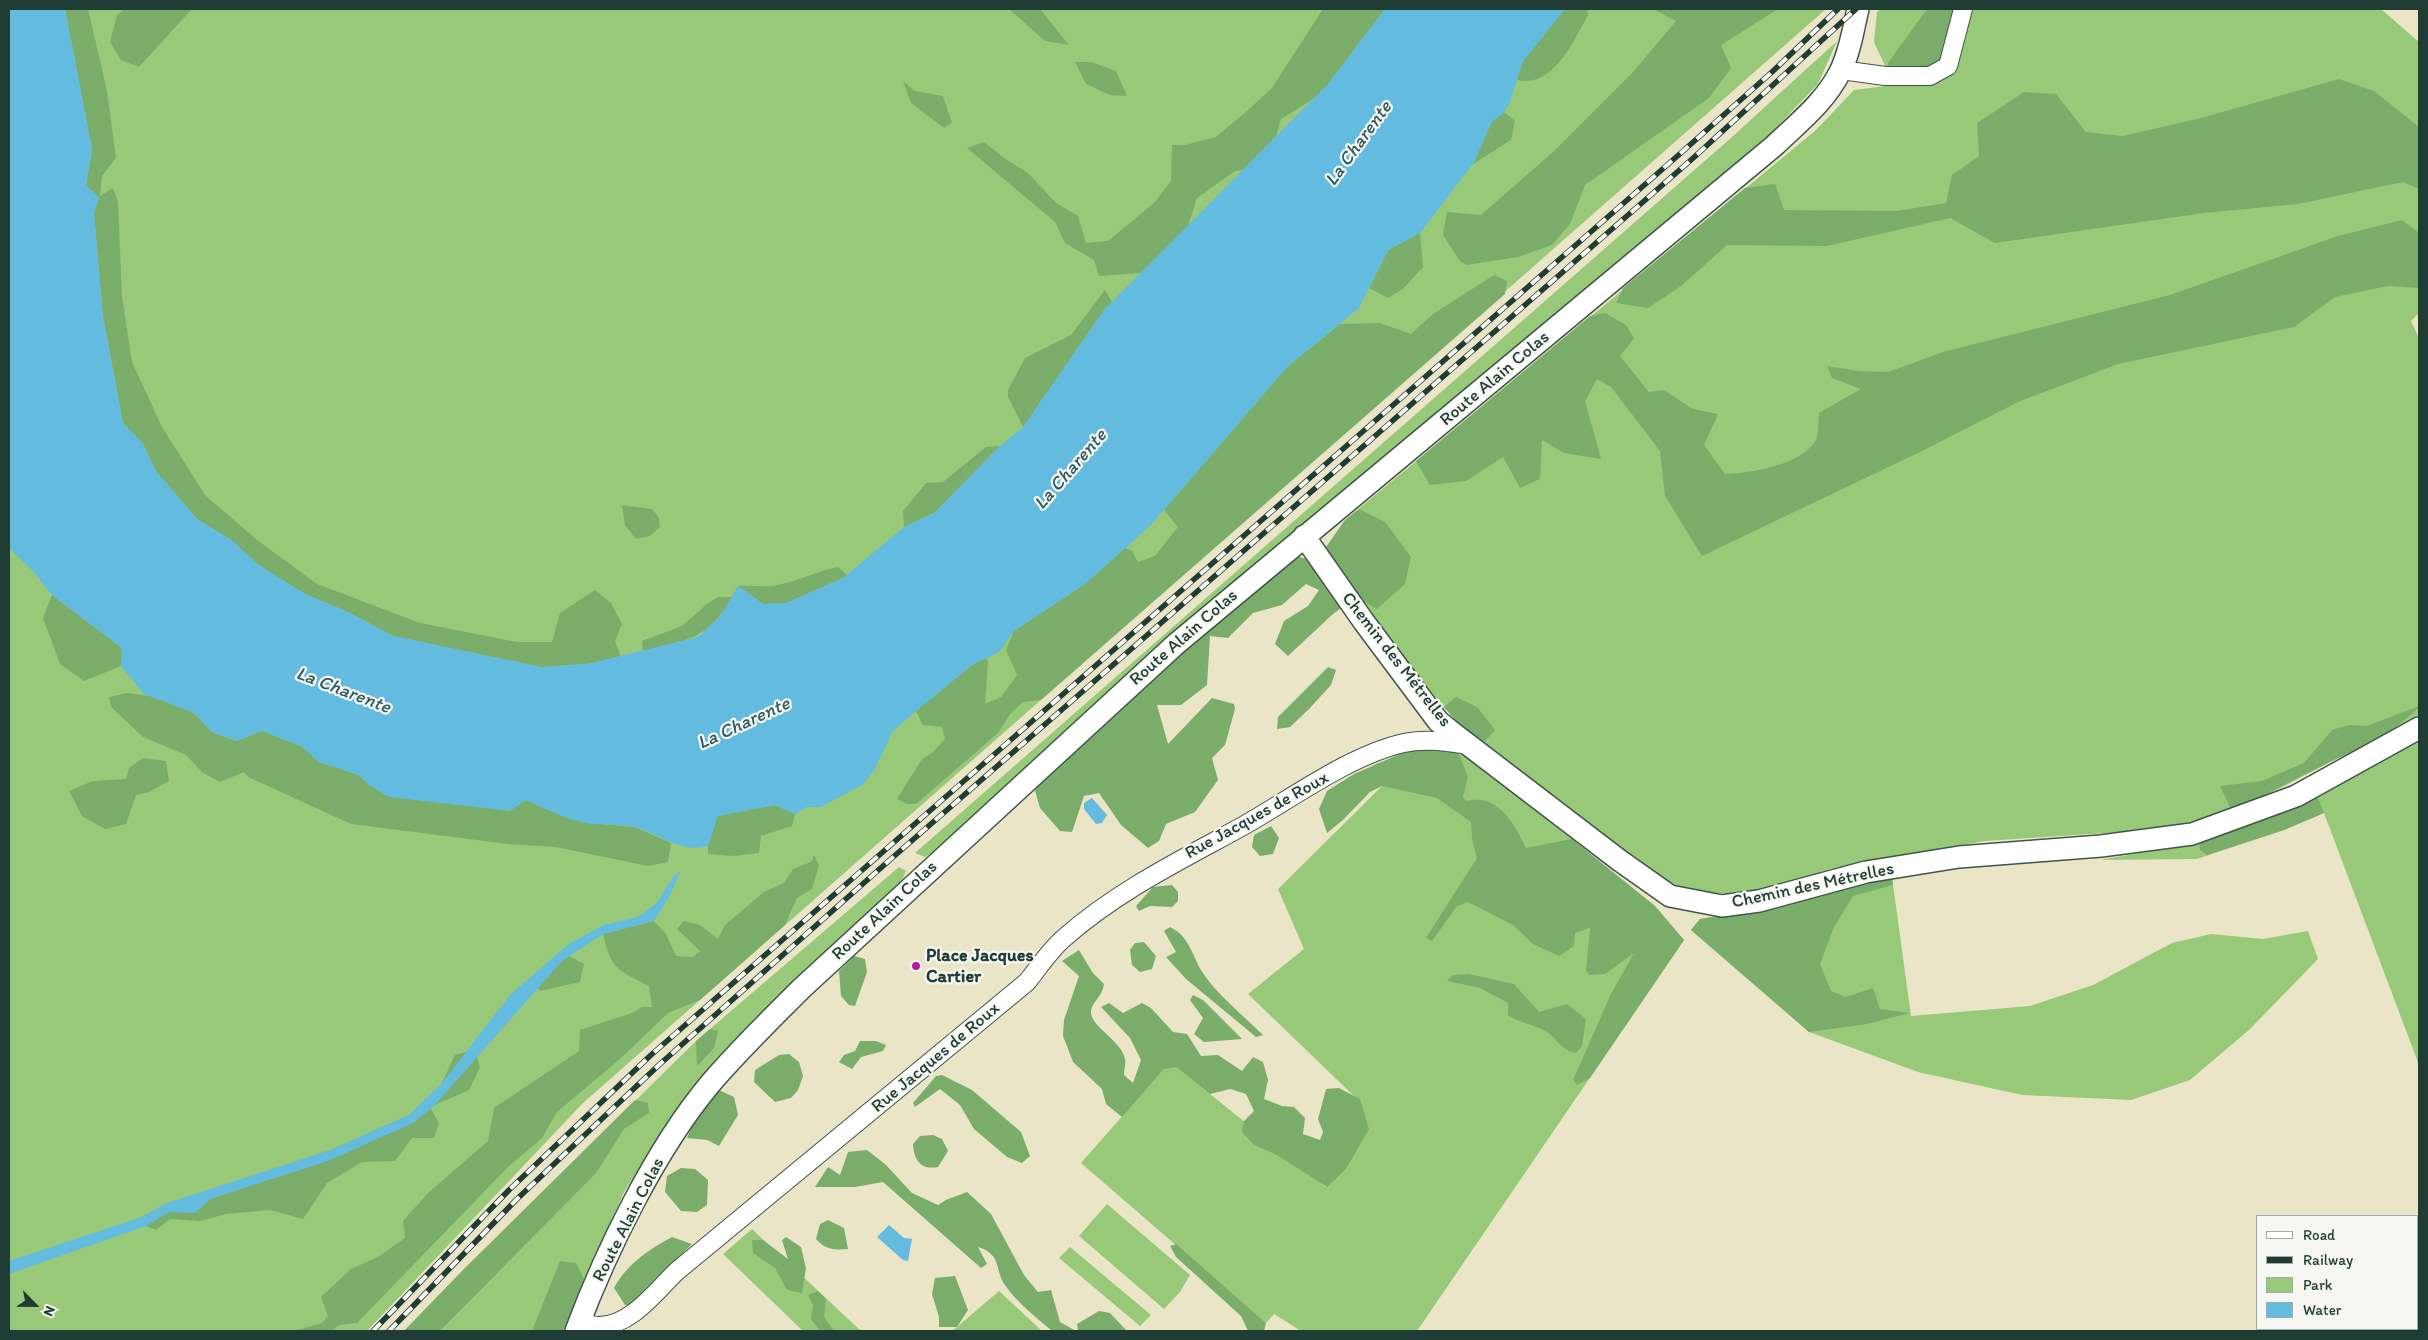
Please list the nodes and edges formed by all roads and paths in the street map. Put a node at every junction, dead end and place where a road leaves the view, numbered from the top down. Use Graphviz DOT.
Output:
graph roads {
  1 [pos="1858,9"];
  2 [pos="1963,9"];
  3 [pos="1841,70"];
  4 [pos="1304,536"];
  5 [pos="2419,728"];
  6 [pos="1468,745"];
  7 [pos="578,1326"];
  1 -- 3 [label="street, Route Alain Colas"];
  2 -- 3 [label="street"];
  3 -- 4 [label="street, Route Alain Colas"];
  4 -- 6 [label="street, Chemin des Métrelles"];
  4 -- 7 [label="street, Route Alain Colas"];
  5 -- 6 [label="street, Chemin des Métrelles"];
  6 -- 7 [label="street, Rue Jacques de Roux"];
}
